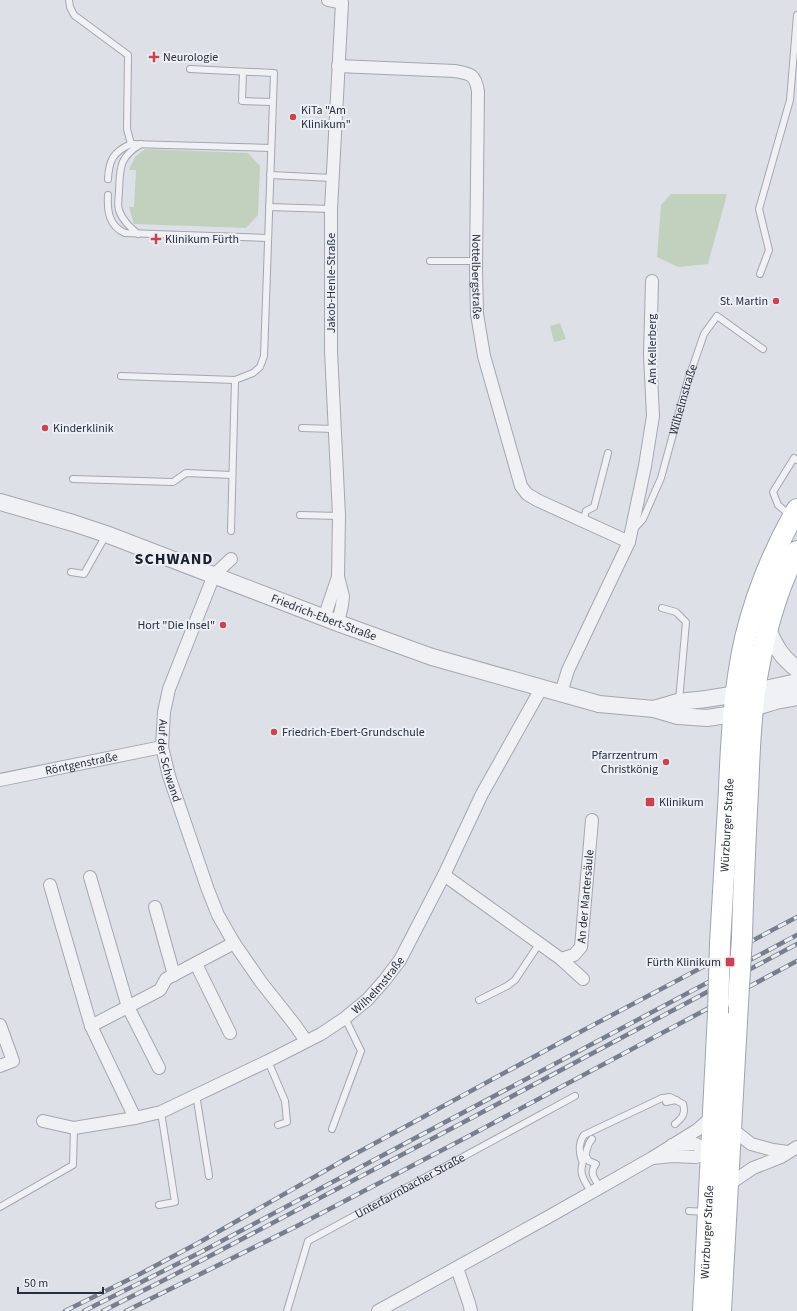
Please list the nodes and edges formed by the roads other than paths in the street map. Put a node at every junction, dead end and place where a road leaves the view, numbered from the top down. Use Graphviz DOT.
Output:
graph roads {
  1 [pos="69,0"];
  2 [pos="328,0"];
  3 [pos="797,15"];
  4 [pos="338,66"];
  5 [pos="190,69"];
  6 [pos="243,72"];
  7 [pos="272,102"];
  8 [pos="130,144"];
  9 [pos="141,144"];
  10 [pos="271,148"];
  11 [pos="270,175"];
  12 [pos="332,178"];
  13 [pos="108,179"];
  14 [pos="108,195"];
  15 [pos="269,207"];
  16 [pos="331,209"];
  17 [pos="138,234"];
  18 [pos="268,238"];
  19 [pos="430,261"];
  20 [pos="476,261"];
  21 [pos="760,274"];
  22 [pos="652,281"];
  23 [pos="763,349"];
  24 [pos="121,376"];
  25 [pos="235,380"];
  26 [pos="653,416"];
  27 [pos="302,428"];
  28 [pos="334,429"];
  29 [pos="608,453"];
  30 [pos="797,460"];
  31 [pos="232,475"];
  32 [pos="73,480"];
  33 [pos="0,502"];
  34 [pos="794,513"];
  35 [pos="300,515"];
  36 [pos="339,516"];
  37 [pos="583,521"];
  38 [pos="231,531"];
  39 [pos="106,534"];
  40 [pos="630,538"];
  41 [pos="797,551"];
  42 [pos="231,559"];
  43 [pos="71,572"];
  44 [pos="214,575"];
  45 [pos="662,608"];
  46 [pos="331,621"];
  47 [pos="768,630"];
  48 [pos="797,669"];
  49 [pos="797,682"];
  50 [pos="542,687"];
  51 [pos="561,693"];
  52 [pos="736,694"];
  53 [pos="797,697"];
  54 [pos="754,699"];
  55 [pos="678,702"];
  56 [pos="654,709"];
  57 [pos="733,714"];
  58 [pos="162,747"];
  59 [pos="0,780"];
  60 [pos="592,820"];
  61 [pos="444,876"];
  62 [pos="90,877"];
  63 [pos="50,885"];
  64 [pos="154,907"];
  65 [pos="234,943"];
  66 [pos="539,944"];
  67 [pos="561,959"];
  68 [pos="196,964"];
  69 [pos="174,975"];
  70 [pos="583,979"];
  71 [pos="479,1000"];
  72 [pos="128,1007"];
  73 [pos="345,1018"];
  74 [pos="0,1025"];
  75 [pos="91,1026"];
  76 [pos="230,1033"];
  77 [pos="2,1039"];
  78 [pos="306,1041"];
  79 [pos="268,1061"];
  80 [pos="0,1066"];
  81 [pos="159,1068"];
  82 [pos="196,1094"];
  83 [pos="575,1096"];
  84 [pos="676,1100"];
  85 [pos="666,1102"];
  86 [pos="161,1112"];
  87 [pos="712,1117"];
  88 [pos="135,1118"];
  89 [pos="43,1120"];
  90 [pos="675,1124"];
  91 [pos="278,1125"];
  92 [pos="74,1128"];
  93 [pos="731,1128"];
  94 [pos="332,1129"];
  95 [pos="592,1139"];
  96 [pos="672,1145"];
  97 [pos="793,1149"];
  98 [pos="720,1155"];
  99 [pos="584,1158"];
  100 [pos="652,1158"];
  101 [pos="209,1176"];
  102 [pos="728,1185"];
  103 [pos="595,1190"];
  104 [pos="159,1205"];
  105 [pos="0,1207"];
  106 [pos="457,1268"];
  107 [pos="287,1311"];
  108 [pos="378,1311"];
  109 [pos="471,1311"];
  110 [pos="703,1311"];
  111 [pos="721,1311"];
  1 -- 8 [label="lane"];
  2 -- 4 [label="street, Jakob-Henle-Straße"];
  3 -- 21 [label="lane"];
  4 -- 12 [label="street, Jakob-Henle-Straße"];
  4 -- 20 [label="street, Nottelbergstraße"];
  5 -- 6 [label="lane"];
  6 -- 7 [label="lane"];
  6 -- 7 [label="lane"];
  7 -- 10 [label="lane"];
  8 -- 9 [label="lane"];
  8 -- 13 [label="lane"];
  9 -- 10 [label="lane"];
  9 -- 17 [label="lane"];
  10 -- 11 [label="lane"];
  11 -- 12 [label="lane"];
  11 -- 15 [label="lane"];
  12 -- 16 [label="street, Jakob-Henle-Straße"];
  14 -- 17 [label="lane"];
  15 -- 16 [label="lane"];
  15 -- 18 [label="lane"];
  16 -- 28 [label="street, Jakob-Henle-Straße"];
  17 -- 18 [label="lane"];
  18 -- 25 [label="lane"];
  19 -- 20 [label="lane"];
  20 -- 37 [label="street, Nottelbergstraße"];
  22 -- 26 [label="street, Am Kellerberg"];
  23 -- 40 [label="lane, Wilhelmstraße"];
  24 -- 25 [label="lane"];
  25 -- 31 [label="lane"];
  26 -- 40 [label="street, Wilhelmstraße"];
  27 -- 28 [label="lane"];
  28 -- 36 [label="street, Jakob-Henle-Straße"];
  29 -- 37 [label="lane"];
  30 -- 34 [label="lane"];
  31 -- 32 [label="lane"];
  31 -- 38 [label="lane"];
  33 -- 39 [label="street, Friedrich-Ebert-Straße"];
  34 -- 52 [label="main road, Würzburger Straße"];
  35 -- 36 [label="lane"];
  36 -- 46 [label="street, Jakob-Henle-Straße"];
  37 -- 40 [label="street, Nottelbergstraße"];
  39 -- 43 [label="lane"];
  39 -- 44 [label="street, Friedrich-Ebert-Straße"];
  40 -- 51 [label="street, Wilhelmstraße"];
  41 -- 47 [label="main road, Würzburger Straße"];
  42 -- 44 [label="street"];
  44 -- 46 [label="street, Friedrich-Ebert-Straße"];
  44 -- 58 [label="street, Auf der Schwand"];
  45 -- 55 [label="lane"];
  46 -- 50 [label="street, Friedrich-Ebert-Straße"];
  47 -- 48 [label="street"];
  47 -- 54 [label="main road, Würzburger Straße"];
  49 -- 54 [label="street"];
  50 -- 51 [label="street, Friedrich-Ebert-Straße"];
  50 -- 61 [label="street, Wilhelmstraße"];
  51 -- 56 [label="street, Friedrich-Ebert-Straße"];
  52 -- 54 [label="street, Friedrich-Ebert-Straße"];
  52 -- 55 [label="street, Friedrich-Ebert-Straße"];
  52 -- 57 [label="main road, Würzburger Straße"];
  53 -- 54 [label="street"];
  54 -- 57 [label="street, Friedrich-Ebert-Straße"];
  54 -- 93 [label="main road, Würzburger Straße, bridge"];
  55 -- 56 [label="street, Friedrich-Ebert-Straße"];
  56 -- 57 [label="street, Friedrich-Ebert-Straße"];
  57 -- 87 [label="main road, Würzburger Straße, bridge"];
  58 -- 59 [label="street, Röntgenstraße"];
  58 -- 65 [label="street, Auf der Schwand"];
  60 -- 67 [label="street, An der Martersäule"];
  61 -- 66 [label="street"];
  61 -- 73 [label="street, Wilhelmstraße"];
  62 -- 72 [label="street"];
  63 -- 75 [label="street"];
  64 -- 69 [label="street"];
  65 -- 68 [label="street"];
  65 -- 78 [label="street, Auf der Schwand"];
  66 -- 67 [label="street"];
  66 -- 71 [label="lane"];
  67 -- 70 [label="street"];
  68 -- 69 [label="street"];
  68 -- 76 [label="street"];
  69 -- 72 [label="street"];
  72 -- 75 [label="street"];
  72 -- 81 [label="street"];
  73 -- 78 [label="street, Wilhelmstraße"];
  73 -- 94 [label="lane"];
  74 -- 77 [label="street"];
  75 -- 88 [label="street"];
  77 -- 80 [label="street"];
  78 -- 79 [label="street, Wilhelmstraße"];
  79 -- 82 [label="street, Wilhelmstraße"];
  79 -- 91 [label="lane"];
  82 -- 86 [label="street, Wilhelmstraße"];
  82 -- 101 [label="lane"];
  83 -- 107 [label="lane, Unterfarrnbacher Straße"];
  84 -- 85 [label="lane"];
  84 -- 90 [label="lane"];
  84 -- 99 [label="lane"];
  86 -- 88 [label="street, Wilhelmstraße"];
  86 -- 104 [label="lane"];
  87 -- 96 [label="street"];
  87 -- 98 [label="main road, Würzburger Straße"];
  88 -- 92 [label="street, Wilhelmstraße"];
  89 -- 92 [label="street, Wilhelmstraße"];
  92 -- 105 [label="lane"];
  93 -- 97 [label="street"];
  93 -- 98 [label="main road, Würzburger Straße"];
  95 -- 99 [label="lane"];
  96 -- 98 [label="street"];
  96 -- 100 [label="street"];
  97 -- 102 [label="street"];
  98 -- 100 [label="street"];
  98 -- 102 [label="main road, Würzburger Straße"];
  98 -- 110 [label="main road, Würzburger Straße"];
  99 -- 103 [label="lane"];
  99 -- 103 [label="lane"];
  100 -- 103 [label="street"];
  102 -- 111 [label="main road, Würzburger Straße"];
  103 -- 106 [label="street"];
  106 -- 108 [label="street"];
  106 -- 109 [label="street"];
}
